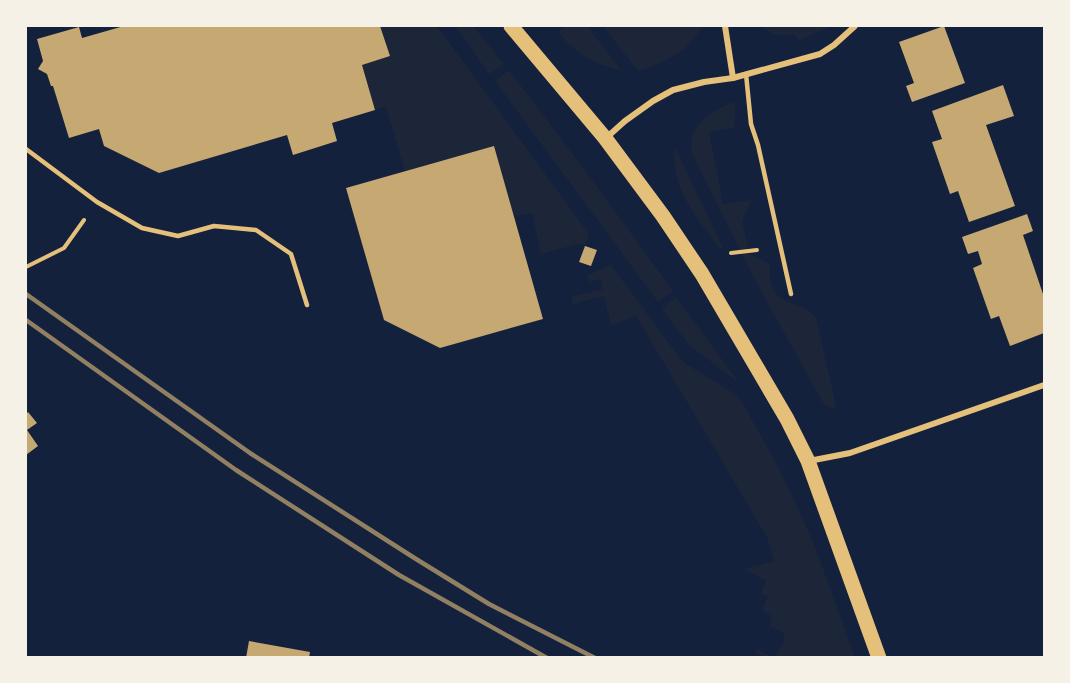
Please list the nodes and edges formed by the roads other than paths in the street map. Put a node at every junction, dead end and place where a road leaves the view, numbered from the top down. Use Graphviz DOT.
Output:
graph roads {
  1 [pos="511,26"];
  2 [pos="725,26"];
  3 [pos="855,26"];
  4 [pos="746,74"];
  5 [pos="733,78"];
  6 [pos="606,138"];
  7 [pos="26,149"];
  8 [pos="791,294"];
  9 [pos="307,305"];
  10 [pos="1044,385"];
  11 [pos="808,461"];
  12 [pos="879,657"];
  1 -- 6 [label="main road"];
  2 -- 5 [label="street"];
  3 -- 4 [label="street"];
  4 -- 5 [label="street"];
  4 -- 8 [label="lane"];
  5 -- 6 [label="street"];
  6 -- 11 [label="main road"];
  7 -- 9 [label="lane"];
  10 -- 11 [label="street"];
  11 -- 12 [label="main road"];
}
